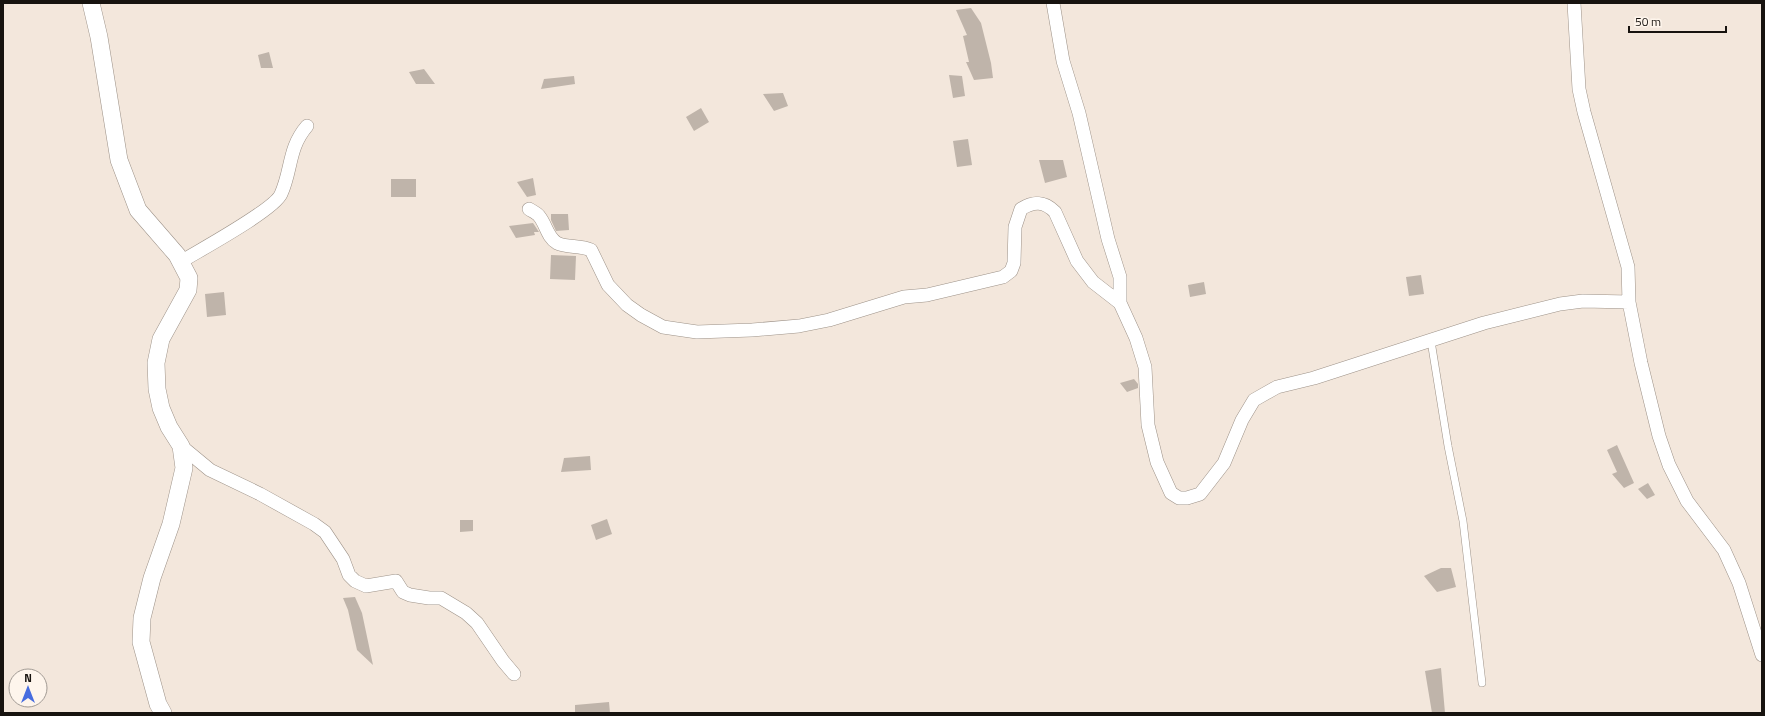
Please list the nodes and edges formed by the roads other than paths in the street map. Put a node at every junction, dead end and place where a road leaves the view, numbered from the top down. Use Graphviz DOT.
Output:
graph roads {
  1 [pos="91,3"];
  2 [pos="1053,3"];
  3 [pos="1574,3"];
  4 [pos="307,126"];
  5 [pos="529,209"];
  6 [pos="182,261"];
  7 [pos="1629,302"];
  8 [pos="1120,303"];
  9 [pos="1431,341"];
  10 [pos="181,446"];
  11 [pos="1762,655"];
  12 [pos="514,674"];
  13 [pos="1482,683"];
  14 [pos="163,713"];
  1 -- 6 [label="street"];
  2 -- 8 [label="street"];
  3 -- 7 [label="street"];
  4 -- 6 [label="street"];
  5 -- 8 [label="street"];
  6 -- 10 [label="street"];
  7 -- 9 [label="street"];
  7 -- 11 [label="street"];
  8 -- 9 [label="street"];
  9 -- 13 [label="lane"];
  10 -- 12 [label="street"];
  10 -- 14 [label="street"];
}
